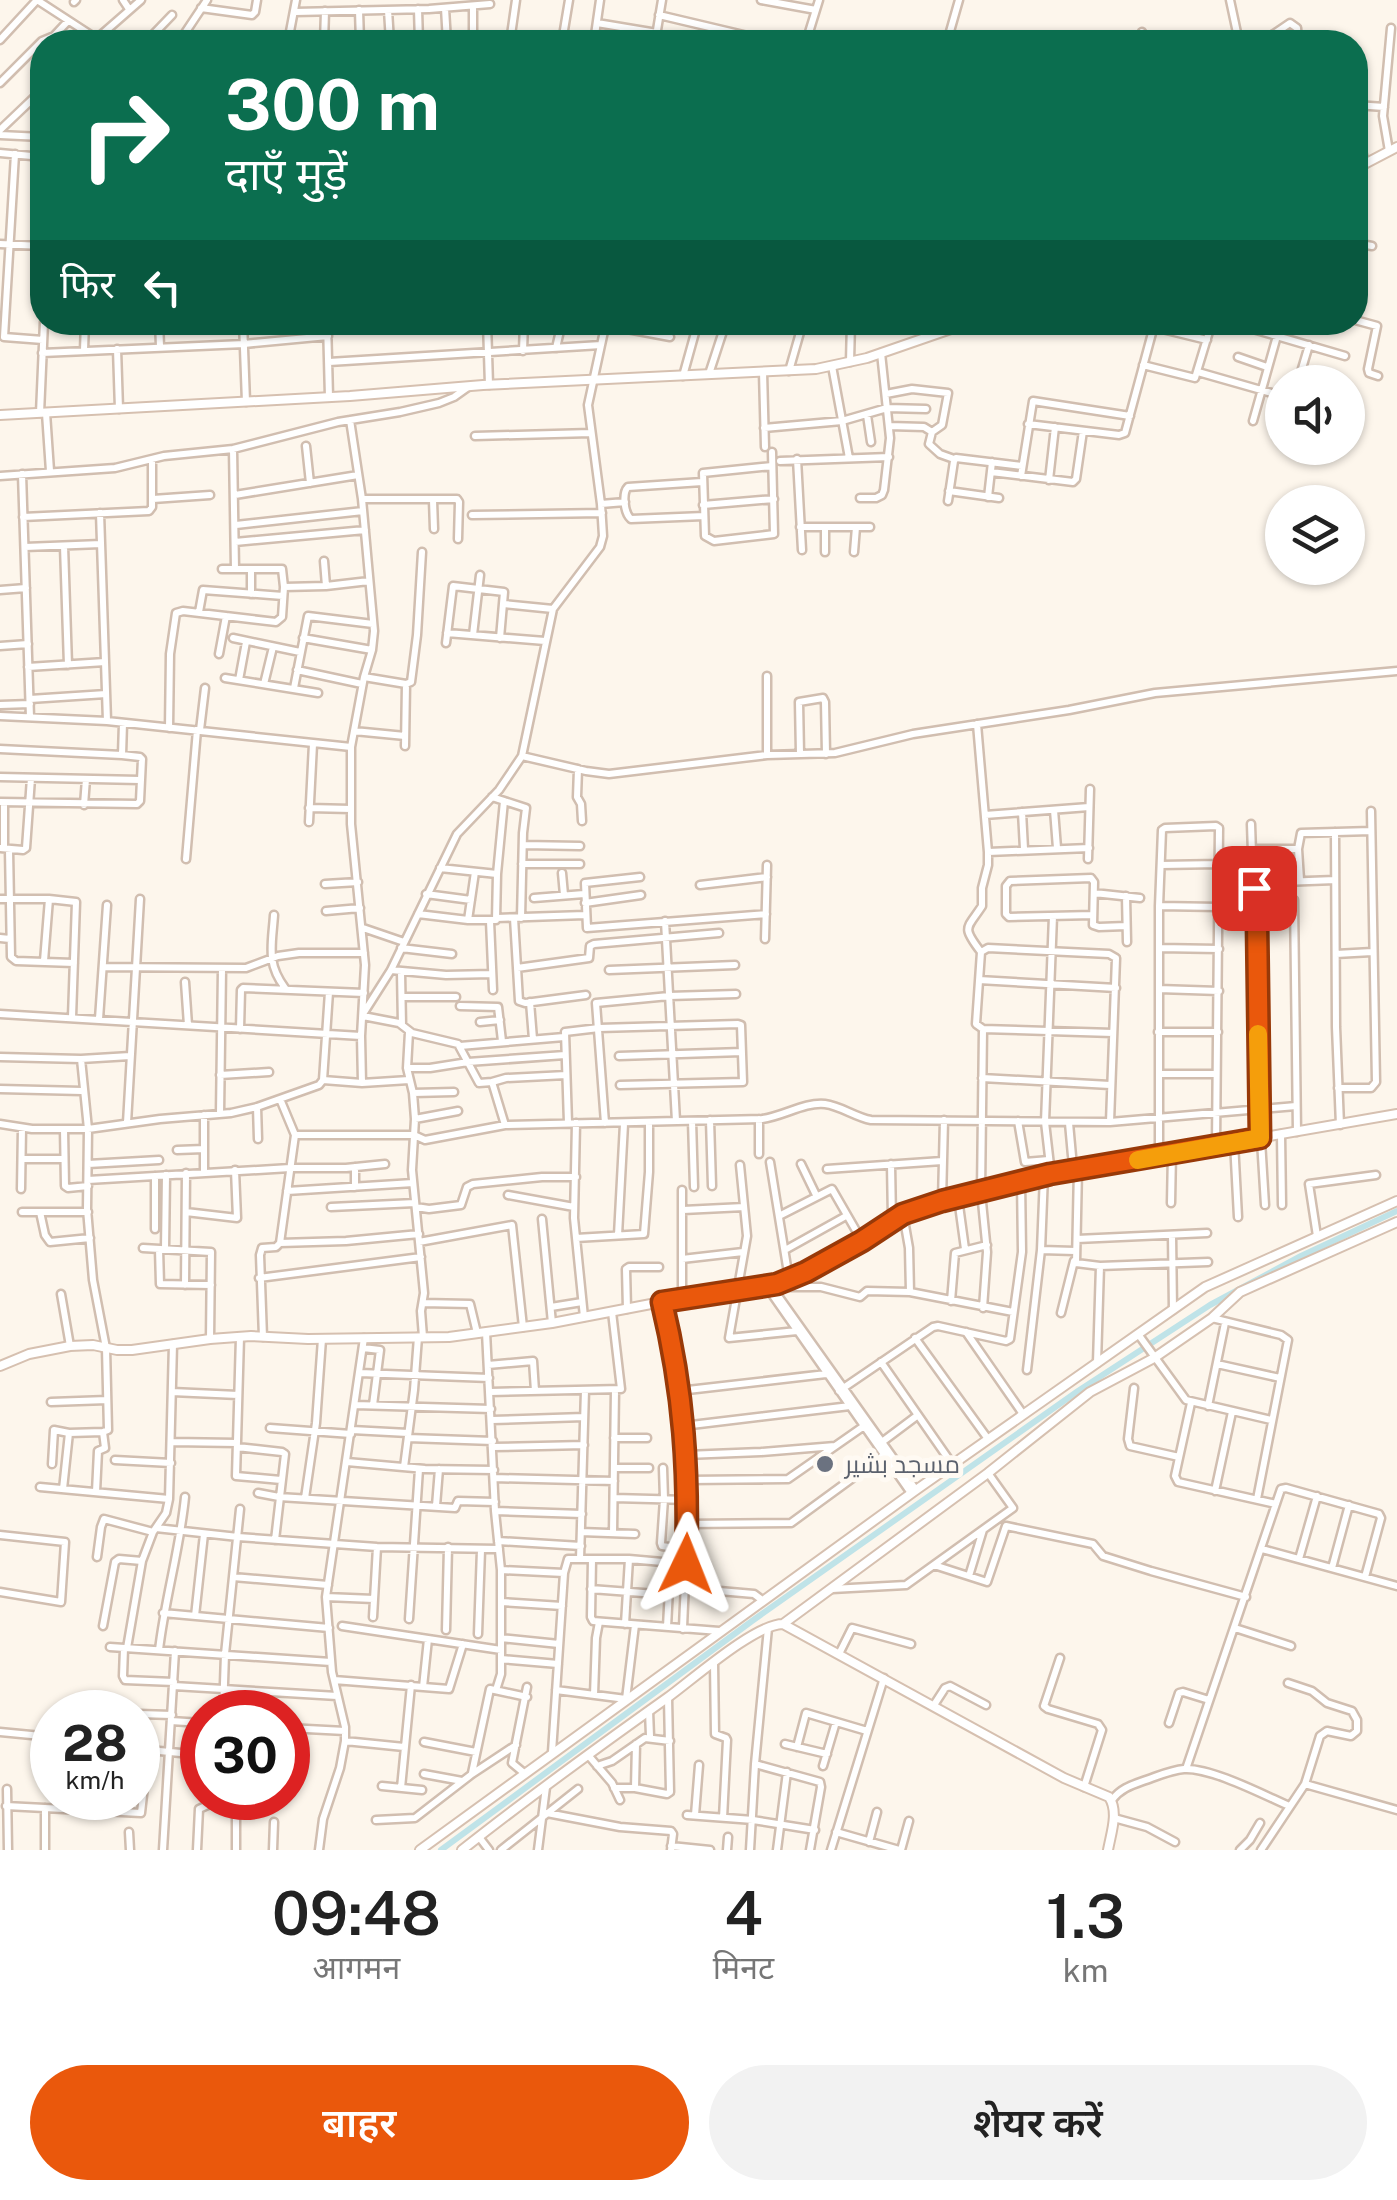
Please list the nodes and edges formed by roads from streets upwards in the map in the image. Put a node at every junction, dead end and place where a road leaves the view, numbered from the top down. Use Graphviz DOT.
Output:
graph roads {
  1 [pos="123,0"];
  2 [pos="141,0"];
  3 [pos="207,0"];
  4 [pos="257,0"];
  5 [pos="297,0"];
  6 [pos="516,0"];
  7 [pos="569,0"];
  8 [pos="600,0"];
  9 [pos="662,0"];
  10 [pos="761,0"];
  11 [pos="819,0"];
  12 [pos="958,0"];
  13 [pos="1230,0"];
  14 [pos="429,4"];
  15 [pos="490,4"];
  16 [pos="474,6"];
  17 [pos="201,8"];
  18 [pos="445,8"];
  19 [pos="129,9"];
  20 [pos="418,9"];
  21 [pos="359,10"];
  22 [pos="388,10"];
  23 [pos="816,10"];
  24 [pos="325,11"];
  25 [pos="294,12"];
  26 [pos="659,14"];
  27 [pos="172,16"];
  28 [pos="68,21"];
  29 [pos="597,24"];
  30 [pos="1391,28"];
  31 [pos="60,30"];
  32 [pos="80,30"];
  33 [pos="107,30"];
  34 [pos="158,30"];
  35 [pos="187,30"];
  36 [pos="290,30"];
  37 [pos="324,30"];
  38 [pos="360,30"];
  39 [pos="389,30"];
  40 [pos="419,30"];
  41 [pos="446,30"];
  42 [pos="474,30"];
  43 [pos="512,30"];
  44 [pos="564,30"];
  45 [pos="596,30"];
  46 [pos="642,30"];
  47 [pos="657,30"];
  48 [pos="725,30"];
  49 [pos="810,30"];
  50 [pos="949,30"];
  51 [pos="1236,30"];
  52 [pos="0,40"];
  53 [pos="30,54"];
  54 [pos="0,83"];
  55 [pos="30,102"];
  56 [pos="1368,105"];
  57 [pos="1384,106"];
  58 [pos="0,133"];
  59 [pos="30,136"];
  60 [pos="1393,149"];
  61 [pos="0,153"];
  62 [pos="15,154"];
  63 [pos="30,156"];
  64 [pos="1368,162"];
  65 [pos="5,245"];
  66 [pos="1368,245"];
  67 [pos="30,246"];
  68 [pos="1372,246"];
  69 [pos="1368,323"];
  70 [pos="43,335"];
  71 [pos="85,335"];
  72 [pos="160,335"];
  73 [pos="244,335"];
  74 [pos="487,335"];
  75 [pos="524,335"];
  76 [pos="559,335"];
  77 [pos="604,335"];
  78 [pos="660,335"];
  79 [pos="695,335"];
  80 [pos="722,335"];
  81 [pos="799,335"];
  82 [pos="851,335"];
  83 [pos="934,335"];
  84 [pos="1152,335"];
  85 [pos="1190,335"];
  86 [pos="1208,335"];
  87 [pos="1274,335"];
  88 [pos="2,336"];
  89 [pos="328,336"];
  90 [pos="1277,336"];
  91 [pos="670,337"];
  92 [pos="43,340"];
  93 [pos="1207,340"];
  94 [pos="244,344"];
  95 [pos="602,344"];
  96 [pos="160,346"];
  97 [pos="1309,346"];
  98 [pos="556,348"];
  99 [pos="116,349"];
  100 [pos="84,350"];
  101 [pos="523,351"];
  102 [pos="42,352"];
  103 [pos="488,353"];
  104 [pos="882,354"];
  105 [pos="1345,356"];
  106 [pos="1238,358"];
  107 [pos="329,362"];
  108 [pos="850,362"];
  109 [pos="1142,365"];
  110 [pos="1269,365"];
  111 [pos="1303,365"];
  112 [pos="832,366"];
  113 [pos="1265,366"];
  114 [pos="789,370"];
  115 [pos="763,372"];
  116 [pos="1198,372"];
  117 [pos="710,374"];
  118 [pos="684,376"];
  119 [pos="1378,376"];
  120 [pos="1265,377"];
  121 [pos="594,380"];
  122 [pos="489,385"];
  123 [pos="469,386"];
  124 [pos="1261,390"];
  125 [pos="1265,391"];
  126 [pos="886,394"];
  127 [pos="329,397"];
  128 [pos="246,402"];
  129 [pos="887,408"];
  130 [pos="119,409"];
  131 [pos="926,409"];
  132 [pos="43,413"];
  133 [pos="867,414"];
  134 [pos="0,415"];
  135 [pos="1130,416"];
  136 [pos="350,420"];
  137 [pos="1253,421"];
  138 [pos="842,422"];
  139 [pos="1028,424"];
  140 [pos="889,426"];
  141 [pos="1054,427"];
  142 [pos="764,428"];
  143 [pos="1083,431"];
  144 [pos="932,432"];
  145 [pos="591,433"];
  146 [pos="474,436"];
  147 [pos="871,442"];
  148 [pos="306,446"];
  149 [pos="234,449"];
  150 [pos="888,457"];
  151 [pos="848,458"];
  152 [pos="152,459"];
  153 [pos="796,459"];
  154 [pos="954,459"];
  155 [pos="780,461"];
  156 [pos="992,462"];
  157 [pos="772,466"];
  158 [pos="1022,466"];
  159 [pos="50,471"];
  160 [pos="991,472"];
  161 [pos="22,474"];
  162 [pos="358,474"];
  163 [pos="0,476"];
  164 [pos="1020,476"];
  165 [pos="1049,480"];
  166 [pos="702,482"];
  167 [pos="310,483"];
  168 [pos="950,491"];
  169 [pos="210,495"];
  170 [pos="235,496"];
  171 [pos="988,497"];
  172 [pos="860,498"];
  173 [pos="1000,498"];
  174 [pos="153,499"];
  175 [pos="362,499"];
  176 [pos="774,499"];
  177 [pos="433,500"];
  178 [pos="948,501"];
  179 [pos="625,502"];
  180 [pos="704,504"];
  181 [pos="602,508"];
  182 [pos="364,511"];
  183 [pos="100,513"];
  184 [pos="472,515"];
  185 [pos="704,516"];
  186 [pos="23,517"];
  187 [pos="236,525"];
  188 [pos="800,527"];
  189 [pos="825,527"];
  190 [pos="856,527"];
  191 [pos="870,528"];
  192 [pos="434,529"];
  193 [pos="365,530"];
  194 [pos="458,539"];
  195 [pos="235,542"];
  196 [pos="101,544"];
  197 [pos="64,546"];
  198 [pos="25,547"];
  199 [pos="802,550"];
  200 [pos="422,552"];
  201 [pos="825,552"];
  202 [pos="854,552"];
  203 [pos="324,560"];
  204 [pos="234,568"];
  205 [pos="222,569"];
  206 [pos="251,569"];
  207 [pos="480,575"];
  208 [pos="369,582"];
  209 [pos="326,586"];
  210 [pos="26,588"];
  211 [pos="478,588"];
  212 [pos="0,590"];
  213 [pos="284,592"];
  214 [pos="250,594"];
  215 [pos="504,604"];
  216 [pos="553,609"];
  217 [pos="200,613"];
  218 [pos="226,616"];
  219 [pos="374,624"];
  220 [pos="447,632"];
  221 [pos="473,635"];
  222 [pos="233,638"];
  223 [pos="303,638"];
  224 [pos="500,638"];
  225 [pos="545,641"];
  226 [pos="246,642"];
  227 [pos="28,644"];
  228 [pos="446,644"];
  229 [pos="0,646"];
  230 [pos="272,647"];
  231 [pos="372,650"];
  232 [pos="300,652"];
  233 [pos="218,654"];
  234 [pos="105,662"];
  235 [pos="68,665"];
  236 [pos="28,667"];
  237 [pos="297,670"];
  238 [pos="1397,671"];
  239 [pos="767,676"];
  240 [pos="225,678"];
  241 [pos="238,680"];
  242 [pos="363,680"];
  243 [pos="264,684"];
  244 [pos="406,684"];
  245 [pos="205,688"];
  246 [pos="294,688"];
  247 [pos="318,693"];
  248 [pos="106,694"];
  249 [pos="30,701"];
  250 [pos="0,705"];
  251 [pos="0,716"];
  252 [pos="30,717"];
  253 [pos="107,721"];
  254 [pos="123,723"];
  255 [pos="977,724"];
  256 [pos="169,728"];
  257 [pos="198,730"];
  258 [pos="354,730"];
  259 [pos="405,736"];
  260 [pos="313,744"];
  261 [pos="405,746"];
  262 [pos="351,747"];
  263 [pos="0,749"];
  264 [pos="800,754"];
  265 [pos="826,754"];
  266 [pos="122,755"];
  267 [pos="767,755"];
  268 [pos="522,756"];
  269 [pos="578,769"];
  270 [pos="0,777"];
  271 [pos="31,778"];
  272 [pos="86,779"];
  273 [pos="140,780"];
  274 [pos="1090,790"];
  275 [pos="492,798"];
  276 [pos="504,801"];
  277 [pos="2,803"];
  278 [pos="28,804"];
  279 [pos="84,804"];
  280 [pos="1089,807"];
  281 [pos="309,808"];
  282 [pos="351,809"];
  283 [pos="1054,809"];
  284 [pos="1371,810"];
  285 [pos="1022,812"];
  286 [pos="985,815"];
  287 [pos="309,822"];
  288 [pos="582,822"];
  289 [pos="1250,824"];
  290 [pos="1371,831"];
  291 [pos="1335,832"];
  292 [pos="523,846"];
  293 [pos="580,846"];
  294 [pos="1057,848"];
  295 [pos="1089,848"];
  296 [pos="4,849"];
  297 [pos="1024,849"];
  298 [pos="1298,849"];
  299 [pos="1252,850"];
  300 [pos="988,852"];
  301 [pos="186,859"];
  302 [pos="1088,859"];
  303 [pos="522,864"];
  304 [pos="580,864"];
  305 [pos="1219,864"];
  306 [pos="1161,865"];
  307 [pos="767,866"];
  308 [pos="440,868"];
  309 [pos="476,872"];
  310 [pos="497,874"];
  311 [pos="562,874"];
  312 [pos="640,877"];
  313 [pos="767,878"];
  314 [pos="1300,880"];
  315 [pos="1335,880"];
  316 [pos="358,882"];
  317 [pos="1253,883"];
  318 [pos="325,884"];
  319 [pos="700,885"];
  320 [pos="1094,893"];
  321 [pos="426,894"];
  322 [pos="564,895"];
  323 [pos="641,895"];
  324 [pos="1126,896"];
  325 [pos="534,898"];
  326 [pos="584,898"];
  327 [pos="1140,898"];
  328 [pos="0,899"];
  329 [pos="10,899"];
  330 [pos="49,899"];
  331 [pos="140,899"];
  332 [pos="471,900"];
  333 [pos="1294,900"];
  334 [pos="107,904"];
  335 [pos="1159,906"];
  336 [pos="1220,907"];
  337 [pos="360,908"];
  338 [pos="326,911"];
  339 [pos="418,914"];
  340 [pos="766,914"];
  341 [pos="274,915"];
  342 [pos="585,915"];
  343 [pos="1092,915"];
  344 [pos="1053,916"];
  345 [pos="517,918"];
  346 [pos="468,920"];
  347 [pos="493,920"];
  348 [pos="665,921"];
  349 [pos="1126,926"];
  350 [pos="362,928"];
  351 [pos="718,933"];
  352 [pos="666,937"];
  353 [pos="0,938"];
  354 [pos="10,939"];
  355 [pos="764,940"];
  356 [pos="1127,942"];
  357 [pos="402,945"];
  358 [pos="1159,948"];
  359 [pos="1219,949"];
  360 [pos="980,952"];
  361 [pos="1052,952"];
  362 [pos="1372,952"];
  363 [pos="364,954"];
  364 [pos="452,954"];
  365 [pos="1336,954"];
  366 [pos="272,958"];
  367 [pos="44,961"];
  368 [pos="74,962"];
  369 [pos="736,964"];
  370 [pos="104,967"];
  371 [pos="135,967"];
  372 [pos="668,967"];
  373 [pos="222,968"];
  374 [pos="517,968"];
  375 [pos="391,970"];
  376 [pos="609,970"];
  377 [pos="401,972"];
  378 [pos="492,974"];
  379 [pos="979,980"];
  380 [pos="185,982"];
  381 [pos="1050,985"];
  382 [pos="1116,988"];
  383 [pos="286,989"];
  384 [pos="493,990"];
  385 [pos="1159,990"];
  386 [pos="1218,991"];
  387 [pos="329,992"];
  388 [pos="365,993"];
  389 [pos="736,994"];
  390 [pos="586,995"];
  391 [pos="456,996"];
  392 [pos="669,996"];
  393 [pos="404,997"];
  394 [pos="530,1002"];
  395 [pos="460,1006"];
  396 [pos="0,1014"];
  397 [pos="363,1015"];
  398 [pos="72,1017"];
  399 [pos="99,1019"];
  400 [pos="500,1020"];
  401 [pos="133,1021"];
  402 [pos="480,1022"];
  403 [pos="188,1025"];
  404 [pos="670,1025"];
  405 [pos="220,1027"];
  406 [pos="240,1028"];
  407 [pos="406,1028"];
  408 [pos="598,1028"];
  409 [pos="983,1029"];
  410 [pos="1048,1030"];
  411 [pos="1158,1032"];
  412 [pos="1218,1032"];
  413 [pos="1113,1033"];
  414 [pos="327,1034"];
  415 [pos="361,1036"];
  416 [pos="564,1036"];
  417 [pos="533,1039"];
  418 [pos="502,1041"];
  419 [pos="460,1046"];
  420 [pos="742,1052"];
  421 [pos="565,1054"];
  422 [pos="672,1054"];
  423 [pos="130,1056"];
  424 [pos="618,1056"];
  425 [pos="0,1057"];
  426 [pos="81,1058"];
  427 [pos="468,1062"];
  428 [pos="407,1068"];
  429 [pos="270,1072"];
  430 [pos="1159,1074"];
  431 [pos="1216,1074"];
  432 [pos="220,1075"];
  433 [pos="566,1075"];
  434 [pos="982,1078"];
  435 [pos="323,1080"];
  436 [pos="409,1080"];
  437 [pos="492,1082"];
  438 [pos="1046,1082"];
  439 [pos="362,1083"];
  440 [pos="673,1084"];
  441 [pos="620,1085"];
  442 [pos="1110,1085"];
  443 [pos="1338,1088"];
  444 [pos="0,1089"];
  445 [pos="82,1091"];
  446 [pos="454,1092"];
  447 [pos="413,1094"];
  448 [pos="280,1099"];
  449 [pos="1296,1106"];
  450 [pos="257,1108"];
  451 [pos="1259,1108"];
  452 [pos="458,1111"];
  453 [pos="1216,1113"];
  454 [pos="220,1114"];
  455 [pos="1397,1114"];
  456 [pos="204,1115"];
  457 [pos="1158,1117"];
  458 [pos="416,1119"];
  459 [pos="710,1120"];
  460 [pos="759,1120"];
  461 [pos="944,1120"];
  462 [pos="676,1121"];
  463 [pos="692,1121"];
  464 [pos="982,1121"];
  465 [pos="1018,1121"];
  466 [pos="1045,1122"];
  467 [pos="1110,1122"];
  468 [pos="127,1123"];
  469 [pos="572,1123"];
  470 [pos="649,1123"];
  471 [pos="1069,1123"];
  472 [pos="0,1124"];
  473 [pos="604,1124"];
  474 [pos="624,1124"];
  475 [pos="1340,1124"];
  476 [pos="505,1125"];
  477 [pos="22,1128"];
  478 [pos="64,1129"];
  479 [pos="88,1129"];
  480 [pos="1297,1132"];
  481 [pos="1281,1134"];
  482 [pos="295,1135"];
  483 [pos="414,1135"];
  484 [pos="1260,1138"];
  485 [pos="258,1139"];
  486 [pos="1234,1142"];
  487 [pos="1216,1146"];
  488 [pos="204,1149"];
  489 [pos="177,1150"];
  490 [pos="1172,1153"];
  491 [pos="759,1154"];
  492 [pos="1072,1156"];
  493 [pos="1159,1156"];
  494 [pos="22,1159"];
  495 [pos="63,1160"];
  496 [pos="159,1160"];
  497 [pos="1048,1160"];
  498 [pos="942,1161"];
  499 [pos="770,1162"];
  500 [pos="88,1164"];
  501 [pos="385,1164"];
  502 [pos="802,1164"];
  503 [pos="891,1164"];
  504 [pos="740,1166"];
  505 [pos="355,1167"];
  506 [pos="290,1168"];
  507 [pos="827,1168"];
  508 [pos="1078,1169"];
  509 [pos="234,1170"];
  510 [pos="186,1172"];
  511 [pos="204,1172"];
  512 [pos="1047,1174"];
  513 [pos="166,1175"];
  514 [pos="1376,1175"];
  515 [pos="156,1176"];
  516 [pos="576,1177"];
  517 [pos="1021,1180"];
  518 [pos="414,1182"];
  519 [pos="88,1183"];
  520 [pos="712,1186"];
  521 [pos="355,1187"];
  522 [pos="694,1187"];
  523 [pos="21,1189"];
  524 [pos="682,1190"];
  525 [pos="287,1191"];
  526 [pos="981,1192"];
  527 [pos="508,1195"];
  528 [pos="816,1195"];
  529 [pos="958,1198"];
  530 [pos="942,1201"];
  531 [pos="1397,1201"];
  532 [pos="1171,1203"];
  533 [pos="1282,1204"];
  534 [pos="416,1205"];
  535 [pos="1265,1205"];
  536 [pos="574,1207"];
  537 [pos="744,1207"];
  538 [pos="331,1208"];
  539 [pos="683,1210"];
  540 [pos="22,1212"];
  541 [pos="40,1212"];
  542 [pos="88,1212"];
  543 [pos="186,1212"];
  544 [pos="903,1214"];
  545 [pos="779,1216"];
  546 [pos="846,1216"];
  547 [pos="1238,1217"];
  548 [pos="542,1219"];
  549 [pos="892,1220"];
  550 [pos="1397,1222"];
  551 [pos="155,1229"];
  552 [pos="1207,1233"];
  553 [pos="618,1235"];
  554 [pos="1172,1235"];
  555 [pos="1317,1236"];
  556 [pos="90,1238"];
  557 [pos="419,1238"];
  558 [pos="576,1238"];
  559 [pos="1076,1239"];
  560 [pos="862,1241"];
  561 [pos="280,1243"];
  562 [pos="987,1245"];
  563 [pos="143,1248"];
  564 [pos="162,1249"];
  565 [pos="966,1249"];
  566 [pos="186,1250"];
  567 [pos="785,1250"];
  568 [pos="1041,1250"];
  569 [pos="743,1252"];
  570 [pos="1075,1256"];
  571 [pos="421,1257"];
  572 [pos="682,1259"];
  573 [pos="1208,1262"];
  574 [pos="1174,1263"];
  575 [pos="1100,1266"];
  576 [pos="659,1267"];
  577 [pos="260,1278"];
  578 [pos="789,1280"];
  579 [pos="185,1285"];
  580 [pos="211,1285"];
  581 [pos="772,1286"];
  582 [pos="737,1291"];
  583 [pos="910,1292"];
  584 [pos="61,1294"];
  585 [pos="682,1299"];
  586 [pos="951,1301"];
  587 [pos="582,1302"];
  588 [pos="662,1302"];
  589 [pos="423,1304"];
  590 [pos="551,1307"];
  591 [pos="983,1308"];
  592 [pos="627,1309"];
  593 [pos="1172,1310"];
  594 [pos="612,1312"];
  595 [pos="1014,1312"];
  596 [pos="1061,1313"];
  597 [pos="584,1317"];
  598 [pos="1212,1318"];
  599 [pos="552,1323"];
  600 [pos="1225,1323"];
  601 [pos="523,1327"];
  602 [pos="798,1331"];
  603 [pos="965,1332"];
  604 [pos="482,1333"];
  605 [pos="240,1337"];
  606 [pos="263,1337"];
  607 [pos="420,1337"];
  608 [pos="1140,1337"];
  609 [pos="916,1338"];
  610 [pos="210,1339"];
  611 [pos="322,1339"];
  612 [pos="363,1343"];
  613 [pos="173,1344"];
  614 [pos="70,1346"];
  615 [pos="106,1348"];
  616 [pos="1152,1354"];
  617 [pos="881,1362"];
  618 [pos="1097,1362"];
  619 [pos="1217,1364"];
  620 [pos="488,1365"];
  621 [pos="0,1366"];
  622 [pos="1027,1370"];
  623 [pos="830,1372"];
  624 [pos="360,1373"];
  625 [pos="377,1374"];
  626 [pos="416,1376"];
  627 [pos="489,1378"];
  628 [pos="1280,1378"];
  629 [pos="1134,1388"];
  630 [pos="842,1389"];
  631 [pos="585,1390"];
  632 [pos="615,1390"];
  633 [pos="535,1391"];
  634 [pos="678,1391"];
  635 [pos="172,1392"];
  636 [pos="490,1392"];
  637 [pos="238,1395"];
  638 [pos="107,1400"];
  639 [pos="51,1402"];
  640 [pos="1190,1403"];
  641 [pos="356,1405"];
  642 [pos="373,1405"];
  643 [pos="852,1405"];
  644 [pos="412,1406"];
  645 [pos="1208,1406"];
  646 [pos="491,1408"];
  647 [pos="1232,1412"];
  648 [pos="1023,1414"];
  649 [pos="918,1415"];
  650 [pos="584,1417"];
  651 [pos="492,1420"];
  652 [pos="1271,1420"];
  653 [pos="866,1425"];
  654 [pos="683,1426"];
  655 [pos="270,1428"];
  656 [pos="315,1430"];
  657 [pos="68,1432"];
  658 [pos="103,1432"];
  659 [pos="352,1432"];
  660 [pos="408,1435"];
  661 [pos="614,1438"];
  662 [pos="647,1438"];
  663 [pos="988,1439"];
  664 [pos="172,1442"];
  665 [pos="882,1442"];
  666 [pos="493,1444"];
  667 [pos="237,1445"];
  668 [pos="584,1445"];
  669 [pos="836,1446"];
  670 [pos="686,1455"];
  671 [pos="884,1455"];
  672 [pos="1180,1457"];
  673 [pos="114,1460"];
  674 [pos="347,1462"];
  675 [pos="171,1463"];
  676 [pos="52,1464"];
  677 [pos="952,1464"];
  678 [pos="404,1467"];
  679 [pos="614,1468"];
  680 [pos="648,1468"];
  681 [pos="663,1468"];
  682 [pos="420,1469"];
  683 [pos="439,1470"];
  684 [pos="988,1473"];
  685 [pos="494,1474"];
  686 [pos="282,1480"];
  687 [pos="687,1480"];
  688 [pos="582,1481"];
  689 [pos="614,1481"];
  690 [pos="40,1488"];
  691 [pos="62,1488"];
  692 [pos="1215,1491"];
  693 [pos="96,1492"];
  694 [pos="914,1492"];
  695 [pos="258,1493"];
  696 [pos="279,1496"];
  697 [pos="1317,1496"];
  698 [pos="184,1497"];
  699 [pos="304,1498"];
  700 [pos="614,1498"];
  701 [pos="169,1499"];
  702 [pos="1257,1499"];
  703 [pos="340,1500"];
  704 [pos="664,1500"];
  705 [pos="688,1500"];
  706 [pos="495,1502"];
  707 [pos="1276,1504"];
  708 [pos="417,1505"];
  709 [pos="1349,1505"];
  710 [pos="436,1506"];
  711 [pos="240,1508"];
  712 [pos="495,1511"];
  713 [pos="582,1514"];
  714 [pos="687,1524"];
  715 [pos="154,1530"];
  716 [pos="983,1530"];
  717 [pos="182,1532"];
  718 [pos="581,1532"];
  719 [pos="613,1533"];
  720 [pos="204,1534"];
  721 [pos="635,1534"];
  722 [pos="0,1535"];
  723 [pos="238,1538"];
  724 [pos="276,1540"];
  725 [pos="332,1544"];
  726 [pos="498,1545"];
  727 [pos="377,1546"];
  728 [pos="581,1546"];
  729 [pos="413,1547"];
  730 [pos="448,1547"];
  731 [pos="1262,1549"];
  732 [pos="482,1550"];
  733 [pos="97,1556"];
  734 [pos="592,1559"];
  735 [pos="629,1559"];
  736 [pos="1299,1559"];
  737 [pos="580,1560"];
  738 [pos="142,1561"];
  739 [pos="670,1562"];
  740 [pos="686,1564"];
  741 [pos="934,1565"];
  742 [pos="1332,1568"];
  743 [pos="501,1570"];
  744 [pos="564,1573"];
  745 [pos="969,1576"];
  746 [pos="233,1577"];
  747 [pos="1365,1577"];
  748 [pos="328,1585"];
  749 [pos="1397,1586"];
  750 [pos="685,1588"];
  751 [pos="591,1589"];
  752 [pos="827,1590"];
  753 [pos="0,1592"];
  754 [pos="627,1592"];
  755 [pos="669,1595"];
  756 [pos="1246,1597"];
  757 [pos="326,1598"];
  758 [pos="374,1599"];
  759 [pos="762,1600"];
  760 [pos="501,1602"];
  761 [pos="562,1606"];
  762 [pos="163,1613"];
  763 [pos="195,1616"];
  764 [pos="372,1617"];
  765 [pos="230,1619"];
  766 [pos="409,1620"];
  767 [pos="599,1622"];
  768 [pos="625,1624"];
  769 [pos="783,1624"];
  770 [pos="635,1625"];
  771 [pos="103,1626"];
  772 [pos="342,1626"];
  773 [pos="667,1627"];
  774 [pos="763,1627"];
  775 [pos="329,1628"];
  776 [pos="683,1628"];
  777 [pos="1235,1628"];
  778 [pos="446,1630"];
  779 [pos="719,1632"];
  780 [pos="478,1634"];
  781 [pos="500,1638"];
  782 [pos="428,1639"];
  783 [pos="463,1644"];
  784 [pos="559,1644"];
  785 [pos="911,1644"];
  786 [pos="1291,1646"];
  787 [pos="110,1647"];
  788 [pos="125,1648"];
  789 [pos="159,1650"];
  790 [pos="175,1651"];
  791 [pos="225,1654"];
  792 [pos="501,1654"];
  793 [pos="840,1654"];
  794 [pos="1060,1658"];
  795 [pos="332,1662"];
  796 [pos="714,1663"];
  797 [pos="558,1664"];
  798 [pos="884,1678"];
  799 [pos="334,1680"];
  800 [pos="174,1684"];
  801 [pos="1288,1684"];
  802 [pos="411,1686"];
  803 [pos="424,1687"];
  804 [pos="224,1689"];
  805 [pos="496,1690"];
  806 [pos="556,1690"];
  807 [pos="594,1695"];
  808 [pos="338,1696"];
  809 [pos="626,1698"];
  810 [pos="668,1698"];
  811 [pos="1209,1700"];
  812 [pos="986,1705"];
  813 [pos="934,1706"];
  814 [pos="649,1710"];
  815 [pos="160,1717"];
  816 [pos="172,1718"];
  817 [pos="180,1719"];
  818 [pos="836,1722"];
  819 [pos="1169,1723"];
  820 [pos="310,1730"];
  821 [pos="867,1730"];
  822 [pos="0,1732"];
  823 [pos="345,1732"];
  824 [pos="30,1735"];
  825 [pos="650,1736"];
  826 [pos="670,1740"];
  827 [pos="345,1742"];
  828 [pos="424,1742"];
  829 [pos="516,1744"];
  830 [pos="636,1744"];
  831 [pos="785,1744"];
  832 [pos="404,1747"];
  833 [pos="796,1747"];
  834 [pos="160,1752"];
  835 [pos="170,1752"];
  836 [pos="476,1752"];
  837 [pos="552,1752"];
  838 [pos="180,1753"];
  839 [pos="827,1754"];
  840 [pos="588,1755"];
  841 [pos="755,1764"];
  842 [pos="597,1766"];
  843 [pos="699,1766"];
  844 [pos="822,1766"];
  845 [pos="1186,1769"];
  846 [pos="788,1772"];
  847 [pos="524,1773"];
  848 [pos="424,1774"];
  849 [pos="472,1774"];
  850 [pos="463,1781"];
  851 [pos="1304,1784"];
  852 [pos="382,1786"];
  853 [pos="546,1787"];
  854 [pos="1084,1787"];
  855 [pos="401,1788"];
  856 [pos="614,1788"];
  857 [pos="635,1788"];
  858 [pos="578,1789"];
  859 [pos="6,1790"];
  860 [pos="422,1790"];
  861 [pos="620,1800"];
  862 [pos="1112,1800"];
  863 [pos="6,1806"];
  864 [pos="1289,1806"];
  865 [pos="30,1807"];
  866 [pos="1397,1810"];
  867 [pos="877,1812"];
  868 [pos="545,1815"];
  869 [pos="724,1818"];
  870 [pos="1114,1818"];
  871 [pos="45,1820"];
  872 [pos="376,1820"];
  873 [pos="753,1820"];
  874 [pos="909,1821"];
  875 [pos="274,1822"];
  876 [pos="1260,1823"];
  877 [pos="781,1824"];
  878 [pos="815,1830"];
  879 [pos="129,1832"];
  880 [pos="836,1832"];
  881 [pos="4,1834"];
  882 [pos="479,1837"];
  883 [pos="728,1838"];
  884 [pos="869,1842"];
  885 [pos="1174,1842"];
  886 [pos="671,1848"];
  887 [pos="1266,1849"];
  888 [pos="8,1850"];
  889 [pos="45,1850"];
  890 [pos="130,1850"];
  891 [pos="163,1850"];
  892 [pos="197,1850"];
  893 [pos="236,1850"];
  894 [pos="273,1850"];
  895 [pos="318,1850"];
  896 [pos="420,1850"];
  897 [pos="462,1850"];
  898 [pos="490,1850"];
  899 [pos="501,1850"];
  900 [pos="538,1850"];
  901 [pos="710,1850"];
  902 [pos="727,1850"];
  903 [pos="750,1850"];
  904 [pos="777,1850"];
  905 [pos="810,1850"];
  906 [pos="831,1850"];
  907 [pos="900,1850"];
  908 [pos="1108,1850"];
  909 [pos="1240,1850"];
  1 -- 19 [label="street"];
  2 -- 19 [label="street"];
  3 -- 17 [label="street"];
  4 -- 17 [label="street"];
  5 -- 25 [label="street"];
  6 -- 43 [label="street"];
  7 -- 44 [label="street"];
  8 -- 29 [label="street"];
  9 -- 26 [label="street"];
  10 -- 23 [label="street"];
  11 -- 23 [label="street"];
  12 -- 50 [label="street"];
  13 -- 51 [label="street"];
  14 -- 18 [label="street"];
  14 -- 20 [label="street"];
  15 -- 16 [label="street"];
  16 -- 18 [label="street"];
  16 -- 42 [label="street"];
  17 -- 35 [label="street"];
  18 -- 41 [label="street"];
  19 -- 33 [label="street"];
  20 -- 22 [label="street"];
  20 -- 40 [label="street"];
  21 -- 22 [label="street"];
  21 -- 24 [label="street"];
  21 -- 38 [label="street"];
  22 -- 39 [label="street"];
  23 -- 49 [label="street"];
  24 -- 25 [label="street"];
  24 -- 37 [label="street"];
  25 -- 36 [label="street"];
  26 -- 47 [label="street"];
  26 -- 48 [label="street"];
  27 -- 34 [label="street"];
  28 -- 31 [label="street"];
  28 -- 32 [label="street"];
  28 -- 52 [label="street"];
  29 -- 45 [label="street"];
  29 -- 46 [label="street"];
  30 -- 57 [label="street"];
  53 -- 54 [label="street"];
  55 -- 58 [label="street"];
  56 -- 57 [label="street"];
  57 -- 60 [label="street"];
  58 -- 59 [label="street"];
  60 -- 64 [label="street"];
  61 -- 62 [label="street"];
  62 -- 63 [label="street"];
  62 -- 65 [label="street"];
  65 -- 67 [label="street"];
  65 -- 88 [label="street"];
  66 -- 68 [label="street"];
  69 -- 119 [label="street"];
  70 -- 92 [label="street"];
  71 -- 100 [label="street"];
  72 -- 96 [label="street"];
  73 -- 94 [label="street"];
  74 -- 103 [label="street"];
  75 -- 101 [label="street"];
  76 -- 98 [label="street"];
  77 -- 95 [label="street"];
  78 -- 91 [label="street"];
  79 -- 118 [label="street"];
  80 -- 117 [label="street"];
  81 -- 114 [label="street"];
  82 -- 108 [label="street"];
  83 -- 104 [label="street"];
  84 -- 109 [label="street"];
  85 -- 93 [label="street"];
  86 -- 93 [label="street"];
  87 -- 90 [label="street"];
  88 -- 92 [label="street"];
  89 -- 94 [label="street"];
  89 -- 107 [label="street"];
  90 -- 97 [label="street"];
  90 -- 110 [label="street"];
  92 -- 102 [label="street"];
  93 -- 116 [label="street"];
  94 -- 96 [label="street"];
  94 -- 128 [label="street"];
  95 -- 98 [label="street"];
  95 -- 121 [label="street"];
  96 -- 99 [label="street"];
  97 -- 105 [label="street"];
  97 -- 111 [label="street"];
  98 -- 101 [label="street"];
  99 -- 100 [label="street"];
  99 -- 130 [label="street"];
  100 -- 102 [label="street"];
  101 -- 103 [label="street"];
  102 -- 132 [label="street"];
  103 -- 107 [label="street"];
  103 -- 122 [label="street"];
  104 -- 108 [label="street"];
  104 -- 126 [label="street"];
  106 -- 113 [label="street"];
  107 -- 127 [label="street"];
  108 -- 112 [label="street"];
  109 -- 116 [label="street"];
  109 -- 135 [label="street"];
  112 -- 114 [label="street"];
  112 -- 138 [label="street"];
  114 -- 115 [label="street"];
  115 -- 117 [label="street"];
  115 -- 142 [label="street"];
  116 -- 124 [label="street"];
  117 -- 118 [label="street"];
  118 -- 121 [label="street"];
  120 -- 124 [label="street"];
  121 -- 122 [label="street"];
  121 -- 145 [label="street"];
  122 -- 123 [label="street"];
  123 -- 127 [label="street"];
  123 -- 136 [label="street"];
  124 -- 125 [label="street"];
  124 -- 137 [label="street"];
  126 -- 129 [label="street"];
  126 -- 144 [label="street"];
  127 -- 128 [label="street"];
  128 -- 130 [label="street"];
  129 -- 131 [label="street"];
  129 -- 133 [label="street"];
  129 -- 140 [label="street"];
  130 -- 132 [label="street"];
  132 -- 134 [label="street"];
  132 -- 159 [label="street"];
  133 -- 138 [label="street"];
  133 -- 147 [label="street"];
  135 -- 139 [label="street"];
  135 -- 143 [label="street"];
  136 -- 149 [label="street"];
  136 -- 162 [label="street"];
  138 -- 142 [label="street"];
  138 -- 151 [label="street"];
  139 -- 141 [label="street"];
  139 -- 158 [label="street"];
  140 -- 144 [label="street"];
  140 -- 150 [label="street"];
  141 -- 143 [label="street"];
  141 -- 165 [label="street"];
  142 -- 157 [label="street"];
  143 -- 165 [label="street"];
  144 -- 154 [label="street"];
  145 -- 146 [label="street"];
  145 -- 181 [label="street"];
  148 -- 167 [label="street"];
  149 -- 152 [label="street"];
  149 -- 170 [label="street"];
  150 -- 151 [label="street"];
  150 -- 172 [label="street"];
  151 -- 153 [label="street"];
  152 -- 159 [label="street"];
  152 -- 174 [label="street"];
  153 -- 155 [label="street"];
  153 -- 188 [label="street"];
  154 -- 156 [label="street"];
  154 -- 168 [label="street"];
  156 -- 158 [label="street"];
  156 -- 160 [label="street"];
  157 -- 166 [label="street"];
  157 -- 176 [label="street"];
  158 -- 164 [label="street"];
  159 -- 161 [label="street"];
  160 -- 164 [label="street"];
  160 -- 171 [label="street"];
  161 -- 163 [label="street"];
  161 -- 186 [label="street"];
  162 -- 167 [label="street"];
  162 -- 175 [label="street"];
  164 -- 165 [label="street"];
  166 -- 179 [label="street"];
  166 -- 180 [label="street"];
  167 -- 170 [label="street"];
  168 -- 171 [label="street"];
  168 -- 178 [label="street"];
  169 -- 174 [label="street"];
  170 -- 187 [label="street"];
  171 -- 173 [label="street"];
  174 -- 183 [label="street"];
  175 -- 177 [label="street"];
  175 -- 182 [label="street"];
  176 -- 180 [label="street"];
  176 -- 185 [label="street"];
  177 -- 192 [label="street"];
  177 -- 194 [label="street"];
  179 -- 181 [label="street"];
  179 -- 185 [label="street"];
  180 -- 185 [label="street"];
  181 -- 184 [label="street"];
  181 -- 216 [label="street"];
  182 -- 187 [label="street"];
  182 -- 193 [label="street"];
  183 -- 186 [label="street"];
  183 -- 196 [label="street"];
  186 -- 198 [label="street"];
  187 -- 195 [label="street"];
  188 -- 189 [label="street"];
  188 -- 199 [label="street"];
  189 -- 190 [label="street"];
  189 -- 201 [label="street"];
  190 -- 191 [label="street"];
  190 -- 202 [label="street"];
  193 -- 195 [label="street"];
  193 -- 208 [label="street"];
  195 -- 204 [label="street"];
  196 -- 197 [label="street"];
  196 -- 234 [label="street"];
  197 -- 198 [label="street"];
  197 -- 235 [label="street"];
  198 -- 210 [label="street"];
  200 -- 244 [label="street"];
  203 -- 209 [label="street"];
  204 -- 205 [label="street"];
  204 -- 206 [label="street"];
  206 -- 213 [label="street"];
  206 -- 214 [label="street"];
  207 -- 211 [label="street"];
  208 -- 209 [label="street"];
  208 -- 219 [label="street"];
  209 -- 213 [label="street"];
  210 -- 212 [label="street"];
  210 -- 227 [label="street"];
  211 -- 215 [label="street"];
  211 -- 220 [label="street"];
  211 -- 221 [label="street"];
  213 -- 214 [label="street"];
  213 -- 218 [label="street"];
  214 -- 217 [label="street"];
  215 -- 216 [label="street"];
  215 -- 224 [label="street"];
  216 -- 225 [label="street"];
  217 -- 218 [label="street"];
  217 -- 256 [label="street"];
  218 -- 233 [label="street"];
  219 -- 223 [label="street"];
  219 -- 231 [label="street"];
  220 -- 221 [label="street"];
  220 -- 228 [label="street"];
  221 -- 224 [label="street"];
  222 -- 226 [label="street"];
  223 -- 231 [label="street"];
  223 -- 232 [label="street"];
  224 -- 225 [label="street"];
  225 -- 268 [label="street"];
  226 -- 230 [label="street"];
  226 -- 241 [label="street"];
  227 -- 229 [label="street"];
  227 -- 236 [label="street"];
  230 -- 232 [label="street"];
  230 -- 243 [label="street"];
  231 -- 242 [label="street"];
  232 -- 237 [label="street"];
  234 -- 235 [label="street"];
  234 -- 248 [label="street"];
  235 -- 236 [label="street"];
  236 -- 249 [label="street"];
  237 -- 242 [label="street"];
  237 -- 246 [label="street"];
  238 -- 255 [label="street"];
  239 -- 267 [label="street"];
  240 -- 241 [label="street"];
  241 -- 243 [label="street"];
  242 -- 244 [label="street"];
  242 -- 258 [label="street"];
  243 -- 246 [label="street"];
  244 -- 259 [label="street"];
  245 -- 257 [label="street"];
  246 -- 247 [label="street"];
  248 -- 249 [label="street"];
  248 -- 253 [label="street"];
  249 -- 250 [label="street"];
  249 -- 252 [label="street"];
  251 -- 252 [label="street"];
  252 -- 253 [label="street"];
  253 -- 254 [label="street"];
  254 -- 256 [label="street"];
  254 -- 266 [label="street"];
  255 -- 265 [label="street"];
  255 -- 286 [label="street"];
  256 -- 257 [label="street"];
  257 -- 260 [label="street"];
  257 -- 301 [label="street"];
  258 -- 259 [label="street"];
  258 -- 262 [label="street"];
  259 -- 261 [label="street"];
  260 -- 262 [label="street"];
  260 -- 281 [label="street"];
  262 -- 282 [label="street"];
  263 -- 266 [label="street"];
  264 -- 265 [label="street"];
  264 -- 265 [label="street"];
  264 -- 267 [label="street"];
  266 -- 273 [label="street"];
  267 -- 269 [label="street"];
  268 -- 269 [label="street"];
  268 -- 275 [label="street"];
  269 -- 288 [label="street"];
  270 -- 271 [label="street"];
  271 -- 272 [label="street"];
  271 -- 278 [label="street"];
  272 -- 273 [label="street"];
  272 -- 279 [label="street"];
  273 -- 279 [label="street"];
  274 -- 280 [label="street"];
  275 -- 276 [label="street"];
  275 -- 308 [label="street"];
  276 -- 292 [label="street"];
  276 -- 310 [label="street"];
  277 -- 278 [label="street"];
  277 -- 296 [label="street"];
  278 -- 279 [label="street"];
  278 -- 296 [label="street"];
  280 -- 283 [label="street"];
  280 -- 295 [label="street"];
  281 -- 282 [label="street"];
  281 -- 287 [label="street"];
  282 -- 316 [label="street"];
  283 -- 285 [label="street"];
  283 -- 294 [label="street"];
  284 -- 290 [label="street"];
  285 -- 286 [label="street"];
  285 -- 297 [label="street"];
  286 -- 300 [label="street"];
  289 -- 299 [label="street"];
  290 -- 291 [label="street"];
  290 -- 362 [label="street"];
  291 -- 298 [label="street"];
  291 -- 315 [label="street"];
  292 -- 293 [label="street"];
  292 -- 303 [label="street"];
  294 -- 295 [label="street"];
  294 -- 297 [label="street"];
  295 -- 302 [label="street"];
  296 -- 329 [label="street"];
  297 -- 300 [label="street"];
  298 -- 299 [label="street"];
  298 -- 314 [label="street"];
  299 -- 317 [label="street"];
  300 -- 360 [label="street"];
  303 -- 304 [label="street"];
  303 -- 345 [label="street"];
  305 -- 306 [label="street"];
  305 -- 306 [label="street"];
  305 -- 336 [label="street"];
  306 -- 335 [label="street"];
  307 -- 313 [label="street"];
  308 -- 309 [label="street"];
  308 -- 321 [label="street"];
  309 -- 310 [label="street"];
  309 -- 332 [label="street"];
  310 -- 347 [label="street"];
  311 -- 322 [label="street"];
  312 -- 326 [label="street"];
  313 -- 319 [label="street"];
  313 -- 340 [label="street"];
  314 -- 315 [label="street"];
  314 -- 317 [label="street"];
  315 -- 365 [label="street"];
  316 -- 318 [label="street"];
  316 -- 337 [label="street"];
  317 -- 451 [label="street"];
  320 -- 324 [label="street"];
  320 -- 343 [label="street"];
  320 -- 344 [label="street"];
  321 -- 332 [label="street"];
  321 -- 339 [label="street"];
  322 -- 325 [label="street"];
  322 -- 326 [label="street"];
  323 -- 326 [label="street"];
  324 -- 327 [label="street"];
  324 -- 349 [label="street"];
  326 -- 342 [label="street"];
  328 -- 329 [label="street"];
  329 -- 330 [label="street"];
  329 -- 354 [label="street"];
  330 -- 367 [label="street"];
  330 -- 368 [label="street"];
  331 -- 371 [label="street"];
  332 -- 346 [label="street"];
  333 -- 449 [label="street"];
  334 -- 370 [label="street"];
  335 -- 336 [label="street"];
  335 -- 358 [label="street"];
  336 -- 359 [label="street"];
  337 -- 338 [label="street"];
  337 -- 350 [label="street"];
  339 -- 346 [label="street"];
  339 -- 357 [label="street"];
  340 -- 348 [label="street"];
  340 -- 355 [label="street"];
  341 -- 366 [label="street"];
  342 -- 345 [label="street"];
  342 -- 348 [label="street"];
  343 -- 344 [label="street"];
  343 -- 349 [label="street"];
  344 -- 361 [label="street"];
  345 -- 347 [label="street"];
  345 -- 374 [label="street"];
  346 -- 347 [label="street"];
  347 -- 378 [label="street"];
  348 -- 352 [label="street"];
  349 -- 356 [label="street"];
  350 -- 357 [label="street"];
  350 -- 363 [label="street"];
  351 -- 352 [label="street"];
  352 -- 372 [label="street"];
  352 -- 374 [label="street"];
  353 -- 354 [label="street"];
  354 -- 367 [label="street"];
  357 -- 364 [label="street"];
  357 -- 375 [label="street"];
  358 -- 359 [label="street"];
  358 -- 385 [label="street"];
  359 -- 386 [label="street"];
  360 -- 361 [label="street"];
  360 -- 379 [label="street"];
  361 -- 381 [label="street"];
  361 -- 382 [label="street"];
  362 -- 365 [label="street"];
  362 -- 443 [label="street"];
  363 -- 366 [label="street"];
  363 -- 388 [label="street"];
  365 -- 443 [label="street"];
  366 -- 373 [label="street"];
  366 -- 383 [label="street"];
  367 -- 368 [label="street"];
  368 -- 398 [label="street"];
  369 -- 372 [label="street"];
  370 -- 371 [label="street"];
  370 -- 399 [label="street"];
  371 -- 373 [label="street"];
  371 -- 401 [label="street"];
  372 -- 376 [label="street"];
  372 -- 392 [label="street"];
  373 -- 405 [label="street"];
  374 -- 394 [label="street"];
  375 -- 377 [label="street"];
  375 -- 397 [label="street"];
  377 -- 378 [label="street"];
  377 -- 393 [label="street"];
  378 -- 384 [label="street"];
  379 -- 381 [label="street"];
  379 -- 409 [label="street"];
  380 -- 403 [label="street"];
  381 -- 382 [label="street"];
  381 -- 410 [label="street"];
  382 -- 413 [label="street"];
  383 -- 387 [label="street"];
  383 -- 406 [label="street"];
  385 -- 386 [label="street"];
  385 -- 411 [label="street"];
  386 -- 412 [label="street"];
  387 -- 388 [label="street"];
  387 -- 414 [label="street"];
  388 -- 397 [label="street"];
  389 -- 392 [label="street"];
  390 -- 394 [label="street"];
  391 -- 393 [label="street"];
  392 -- 404 [label="street"];
  392 -- 408 [label="street"];
  393 -- 407 [label="street"];
  394 -- 417 [label="street"];
  395 -- 400 [label="street"];
  396 -- 398 [label="street"];
  397 -- 407 [label="street"];
  397 -- 415 [label="street"];
  398 -- 399 [label="street"];
  399 -- 401 [label="street"];
  400 -- 402 [label="street"];
  400 -- 418 [label="street"];
  401 -- 403 [label="street"];
  401 -- 423 [label="street"];
  403 -- 405 [label="street"];
  404 -- 408 [label="street"];
  404 -- 420 [label="street"];
  404 -- 422 [label="street"];
  405 -- 406 [label="street"];
  405 -- 432 [label="street"];
  406 -- 414 [label="street"];
  407 -- 419 [label="street"];
  407 -- 428 [label="street"];
  408 -- 416 [label="street"];
  408 -- 473 [label="street"];
  409 -- 410 [label="street"];
  409 -- 434 [label="street"];
  410 -- 413 [label="street"];
  410 -- 438 [label="street"];
  411 -- 412 [label="street"];
  411 -- 430 [label="street"];
  412 -- 431 [label="street"];
  413 -- 442 [label="street"];
  414 -- 415 [label="street"];
  414 -- 435 [label="street"];
  415 -- 439 [label="street"];
  416 -- 417 [label="street"];
  416 -- 421 [label="street"];
  417 -- 418 [label="street"];
  418 -- 419 [label="street"];
  419 -- 427 [label="street"];
  420 -- 422 [label="street"];
  420 -- 440 [label="street"];
  421 -- 427 [label="street"];
  421 -- 433 [label="street"];
  422 -- 424 [label="street"];
  422 -- 440 [label="street"];
  423 -- 426 [label="street"];
  423 -- 468 [label="street"];
  425 -- 426 [label="street"];
  426 -- 445 [label="street"];
  427 -- 428 [label="street"];
  427 -- 437 [label="street"];
  428 -- 436 [label="street"];
  429 -- 432 [label="street"];
  430 -- 431 [label="street"];
  430 -- 457 [label="street"];
  431 -- 453 [label="street"];
  432 -- 454 [label="street"];
  433 -- 437 [label="street"];
  433 -- 469 [label="street"];
  434 -- 438 [label="street"];
  434 -- 464 [label="street"];
  435 -- 439 [label="street"];
  435 -- 448 [label="street"];
  436 -- 439 [label="street"];
  436 -- 447 [label="street"];
  437 -- 476 [label="street"];
  438 -- 442 [label="street"];
  438 -- 466 [label="street"];
  440 -- 441 [label="street"];
  440 -- 462 [label="street"];
  442 -- 467 [label="street"];
  443 -- 475 [label="street"];
  444 -- 445 [label="street"];
  445 -- 479 [label="street"];
  446 -- 447 [label="street"];
  447 -- 458 [label="street"];
  448 -- 450 [label="street"];
  448 -- 482 [label="street"];
  449 -- 451 [label="street"];
  449 -- 480 [label="street"];
  450 -- 454 [label="street"];
  450 -- 485 [label="street"];
  451 -- 453 [label="street"];
  451 -- 484 [label="street"];
  452 -- 458 [label="street"];
  453 -- 457 [label="street"];
  453 -- 487 [label="street"];
  454 -- 456 [label="street"];
  455 -- 475 [label="street"];
  456 -- 468 [label="street"];
  456 -- 488 [label="street"];
  457 -- 467 [label="street"];
  457 -- 493 [label="street"];
  458 -- 483 [label="street"];
  459 -- 460 [label="street"];
  459 -- 463 [label="street"];
  459 -- 520 [label="street"];
  460 -- 461 [label="street"];
  460 -- 491 [label="street"];
  461 -- 464 [label="street"];
  461 -- 498 [label="street"];
  462 -- 463 [label="street"];
  462 -- 470 [label="street"];
  463 -- 522 [label="street"];
  464 -- 465 [label="street"];
  464 -- 526 [label="street"];
  465 -- 466 [label="street"];
  465 -- 497 [label="street"];
  466 -- 471 [label="street"];
  466 -- 497 [label="street"];
  467 -- 471 [label="street"];
  468 -- 479 [label="street"];
  469 -- 473 [label="street"];
  469 -- 476 [label="street"];
  469 -- 516 [label="street"];
  470 -- 474 [label="street"];
  470 -- 553 [label="street"];
  471 -- 492 [label="street"];
  472 -- 477 [label="street"];
  473 -- 474 [label="street"];
  474 -- 553 [label="street"];
  475 -- 480 [label="street"];
  476 -- 483 [label="street"];
  477 -- 478 [label="street"];
  477 -- 494 [label="street"];
  478 -- 479 [label="street"];
  478 -- 495 [label="street"];
  479 -- 500 [label="street"];
  480 -- 481 [label="street"];
  481 -- 484 [label="street"];
  481 -- 533 [label="street"];
  482 -- 483 [label="street"];
  482 -- 506 [label="street"];
  483 -- 518 [label="street"];
  484 -- 486 [label="street"];
  484 -- 535 [label="street"];
  486 -- 487 [label="street"];
  486 -- 547 [label="street"];
  487 -- 490 [label="street"];
  488 -- 489 [label="street"];
  488 -- 511 [label="street"];
  490 -- 493 [label="street"];
  490 -- 532 [label="street"];
  493 -- 508 [label="street"];
  494 -- 495 [label="street"];
  494 -- 523 [label="street"];
  495 -- 519 [label="street"];
  496 -- 500 [label="street"];
  497 -- 512 [label="street"];
  498 -- 503 [label="street"];
  498 -- 530 [label="street"];
  499 -- 545 [label="street"];
  500 -- 519 [label="street"];
  501 -- 505 [label="street"];
  502 -- 528 [label="street"];
  503 -- 507 [label="street"];
  503 -- 549 [label="street"];
  504 -- 537 [label="street"];
  505 -- 506 [label="street"];
  505 -- 521 [label="street"];
  506 -- 509 [label="street"];
  506 -- 525 [label="street"];
  508 -- 512 [label="street"];
  508 -- 559 [label="street"];
  509 -- 511 [label="street"];
  509 -- 543 [label="street"];
  510 -- 511 [label="street"];
  510 -- 513 [label="street"];
  510 -- 543 [label="street"];
  512 -- 517 [label="street"];
  512 -- 568 [label="street"];
  513 -- 515 [label="street"];
  513 -- 564 [label="street"];
  514 -- 555 [label="street"];
  515 -- 519 [label="street"];
  515 -- 551 [label="street"];
  516 -- 534 [label="street"];
  516 -- 536 [label="street"];
  517 -- 526 [label="street"];
  517 -- 595 [label="street"];
  518 -- 521 [label="street"];
  518 -- 534 [label="street"];
  519 -- 542 [label="street"];
  521 -- 525 [label="street"];
  524 -- 539 [label="street"];
  525 -- 561 [label="street"];
  526 -- 529 [label="street"];
  526 -- 562 [label="street"];
  527 -- 536 [label="street"];
  528 -- 545 [label="street"];
  528 -- 546 [label="street"];
  529 -- 530 [label="street"];
  529 -- 565 [label="street"];
  530 -- 544 [label="street"];
  531 -- 555 [label="street"];
  534 -- 538 [label="street"];
  534 -- 557 [label="street"];
  536 -- 558 [label="street"];
  537 -- 539 [label="street"];
  537 -- 569 [label="street"];
  539 -- 572 [label="street"];
  540 -- 541 [label="street"];
  541 -- 542 [label="street"];
  541 -- 556 [label="street"];
  542 -- 556 [label="street"];
  543 -- 566 [label="street"];
  544 -- 549 [label="street"];
  544 -- 583 [label="street"];
  545 -- 567 [label="street"];
  546 -- 560 [label="street"];
  546 -- 567 [label="street"];
  548 -- 590 [label="street"];
  549 -- 560 [label="street"];
  550 -- 598 [label="street"];
  552 -- 554 [label="street"];
  553 -- 558 [label="street"];
  554 -- 559 [label="street"];
  554 -- 574 [label="street"];
  555 -- 593 [label="street"];
  556 -- 615 [label="street"];
  557 -- 561 [label="street"];
  557 -- 571 [label="street"];
  557 -- 601 [label="street"];
  558 -- 587 [label="street"];
  559 -- 570 [label="street"];
  560 -- 578 [label="street"];
  561 -- 577 [label="street"];
  562 -- 565 [label="street"];
  562 -- 591 [label="street"];
  563 -- 564 [label="street"];
  564 -- 566 [label="street"];
  564 -- 579 [label="street"];
  565 -- 586 [label="street"];
  566 -- 579 [label="street"];
  566 -- 580 [label="street"];
  567 -- 578 [label="street"];
  568 -- 570 [label="street"];
  568 -- 622 [label="street"];
  569 -- 572 [label="street"];
  569 -- 582 [label="street"];
  570 -- 575 [label="street"];
  570 -- 596 [label="street"];
  571 -- 577 [label="street"];
  571 -- 589 [label="street"];
  572 -- 585 [label="street"];
  573 -- 574 [label="street"];
  574 -- 575 [label="street"];
  574 -- 593 [label="street"];
  575 -- 618 [label="street"];
  576 -- 592 [label="street"];
  577 -- 606 [label="street"];
  578 -- 581 [label="street"];
  579 -- 580 [label="street"];
  580 -- 610 [label="street"];
  581 -- 582 [label="street"];
  581 -- 583 [label="street"];
  581 -- 602 [label="street"];
  581 -- 623 [label="street"];
  582 -- 585 [label="street"];
  582 -- 602 [label="street"];
  583 -- 586 [label="street"];
  584 -- 614 [label="street"];
  585 -- 588 [label="street"];
  586 -- 591 [label="street"];
  587 -- 590 [label="street"];
  587 -- 597 [label="street"];
  588 -- 592 [label="street"];
  588 -- 634 [label="street"];
  589 -- 604 [label="street"];
  589 -- 607 [label="street"];
  590 -- 599 [label="street"];
  591 -- 595 [label="street"];
  592 -- 594 [label="street"];
  593 -- 608 [label="street"];
  594 -- 597 [label="street"];
  594 -- 632 [label="street"];
  595 -- 603 [label="street"];
  597 -- 599 [label="street"];
  598 -- 600 [label="street"];
  598 -- 616 [label="street"];
  599 -- 601 [label="street"];
  600 -- 619 [label="street"];
  600 -- 628 [label="street"];
  601 -- 604 [label="street"];
  602 -- 623 [label="street"];
  603 -- 609 [label="street"];
  603 -- 648 [label="street"];
  604 -- 607 [label="street"];
  604 -- 620 [label="street"];
  605 -- 606 [label="street"];
  605 -- 610 [label="street"];
  605 -- 637 [label="street"];
  606 -- 611 [label="street"];
  607 -- 612 [label="street"];
  607 -- 626 [label="street"];
  608 -- 616 [label="street"];
  608 -- 618 [label="street"];
  609 -- 617 [label="street"];
  609 -- 663 [label="street"];
  610 -- 613 [label="street"];
  611 -- 612 [label="street"];
  611 -- 656 [label="street"];
  612 -- 624 [label="street"];
  612 -- 625 [label="street"];
  613 -- 615 [label="street"];
  613 -- 635 [label="street"];
  614 -- 615 [label="street"];
  614 -- 621 [label="street"];
  615 -- 638 [label="street"];
  616 -- 640 [label="street"];
  616 -- 684 [label="street"];
  617 -- 630 [label="street"];
  617 -- 649 [label="street"];
  618 -- 648 [label="street"];
  619 -- 628 [label="street"];
  619 -- 645 [label="street"];
  620 -- 627 [label="street"];
  620 -- 633 [label="street"];
  623 -- 630 [label="street"];
  623 -- 634 [label="street"];
  624 -- 625 [label="street"];
  624 -- 641 [label="street"];
  625 -- 626 [label="street"];
  625 -- 642 [label="street"];
  626 -- 627 [label="street"];
  626 -- 644 [label="street"];
  627 -- 636 [label="street"];
  628 -- 652 [label="street"];
  629 -- 672 [label="street"];
  630 -- 643 [label="street"];
  631 -- 632 [label="street"];
  631 -- 633 [label="street"];
  631 -- 650 [label="street"];
  632 -- 661 [label="street"];
  633 -- 636 [label="street"];
  634 -- 654 [label="street"];
  635 -- 637 [label="street"];
  635 -- 664 [label="street"];
  636 -- 646 [label="street"];
  637 -- 667 [label="street"];
  638 -- 639 [label="street"];
  638 -- 658 [label="street"];
  640 -- 645 [label="street"];
  640 -- 672 [label="street"];
  641 -- 642 [label="street"];
  641 -- 659 [label="street"];
  642 -- 644 [label="street"];
  643 -- 653 [label="street"];
  643 -- 654 [label="street"];
  644 -- 646 [label="street"];
  644 -- 660 [label="street"];
  645 -- 647 [label="street"];
  646 -- 651 [label="street"];
  647 -- 652 [label="street"];
  647 -- 692 [label="street"];
  648 -- 663 [label="street"];
  649 -- 665 [label="street"];
  649 -- 677 [label="street"];
  650 -- 651 [label="street"];
  650 -- 668 [label="street"];
  651 -- 666 [label="street"];
  652 -- 702 [label="street"];
  653 -- 665 [label="street"];
  653 -- 669 [label="street"];
  653 -- 671 [label="street"];
  654 -- 670 [label="street"];
  655 -- 656 [label="street"];
  656 -- 659 [label="street"];
  656 -- 699 [label="street"];
  657 -- 658 [label="street"];
  657 -- 676 [label="street"];
  657 -- 691 [label="street"];
  658 -- 693 [label="street"];
  659 -- 660 [label="street"];
  659 -- 674 [label="street"];
  660 -- 666 [label="street"];
  660 -- 678 [label="street"];
  661 -- 662 [label="street"];
  661 -- 679 [label="street"];
  663 -- 677 [label="street"];
  664 -- 667 [label="street"];
  664 -- 675 [label="street"];
  665 -- 694 [label="street"];
  666 -- 668 [label="street"];
  666 -- 685 [label="street"];
  667 -- 686 [label="street"];
  667 -- 686 [label="street"];
  668 -- 688 [label="street"];
  669 -- 670 [label="street"];
  669 -- 687 [label="street"];
  670 -- 687 [label="street"];
  671 -- 694 [label="street"];
  671 -- 714 [label="street"];
  672 -- 692 [label="street"];
  673 -- 675 [label="street"];
  674 -- 678 [label="street"];
  674 -- 703 [label="street"];
  675 -- 701 [label="street"];
  677 -- 694 [label="street"];
  678 -- 682 [label="street"];
  679 -- 680 [label="street"];
  679 -- 689 [label="street"];
  681 -- 704 [label="street"];
  682 -- 683 [label="street"];
  682 -- 708 [label="street"];
  683 -- 685 [label="street"];
  683 -- 710 [label="street"];
  684 -- 716 [label="street"];
  684 -- 752 [label="street"];
  685 -- 688 [label="street"];
  685 -- 706 [label="street"];
  686 -- 696 [label="street"];
  687 -- 705 [label="street"];
  688 -- 689 [label="street"];
  688 -- 713 [label="street"];
  689 -- 700 [label="street"];
  690 -- 691 [label="street"];
  691 -- 693 [label="street"];
  692 -- 702 [label="street"];
  693 -- 701 [label="street"];
  694 -- 759 [label="street"];
  695 -- 696 [label="street"];
  696 -- 699 [label="street"];
  696 -- 724 [label="street"];
  697 -- 707 [label="street"];
  697 -- 709 [label="street"];
  697 -- 736 [label="street"];
  698 -- 717 [label="street"];
  699 -- 703 [label="street"];
  700 -- 704 [label="street"];
  700 -- 719 [label="street"];
  701 -- 715 [label="street"];
  702 -- 707 [label="street"];
  703 -- 708 [label="street"];
  703 -- 725 [label="street"];
  704 -- 705 [label="street"];
  704 -- 739 [label="street"];
  705 -- 714 [label="street"];
  706 -- 710 [label="street"];
  706 -- 712 [label="street"];
  707 -- 731 [label="street"];
  708 -- 710 [label="street"];
  708 -- 729 [label="street"];
  709 -- 742 [label="street"];
  709 -- 747 [label="street"];
  711 -- 723 [label="street"];
  712 -- 713 [label="street"];
  712 -- 726 [label="street"];
  713 -- 718 [label="street"];
  714 -- 740 [label="street"];
  715 -- 717 [label="street"];
  715 -- 733 [label="street"];
  715 -- 738 [label="street"];
  716 -- 741 [label="street"];
  716 -- 745 [label="street"];
  717 -- 720 [label="street"];
  717 -- 762 [label="street"];
  718 -- 719 [label="street"];
  718 -- 728 [label="street"];
  719 -- 721 [label="street"];
  720 -- 723 [label="street"];
  720 -- 763 [label="street"];
  722 -- 753 [label="street"];
  723 -- 724 [label="street"];
  723 -- 746 [label="street"];
  724 -- 725 [label="street"];
  725 -- 727 [label="street"];
  725 -- 748 [label="street"];
  726 -- 728 [label="street"];
  726 -- 732 [label="street"];
  726 -- 743 [label="street"];
  727 -- 729 [label="street"];
  727 -- 758 [label="street"];
  728 -- 737 [label="street"];
  729 -- 730 [label="street"];
  729 -- 766 [label="street"];
  730 -- 732 [label="street"];
  730 -- 778 [label="street"];
  731 -- 736 [label="street"];
  731 -- 756 [label="street"];
  732 -- 780 [label="street"];
  734 -- 735 [label="street"];
  734 -- 737 [label="street"];
  734 -- 751 [label="street"];
  735 -- 739 [label="street"];
  735 -- 754 [label="street"];
  736 -- 742 [label="street"];
  737 -- 744 [label="street"];
  738 -- 771 [label="street"];
  738 -- 788 [label="street"];
  739 -- 740 [label="street"];
  739 -- 755 [label="street"];
  740 -- 750 [label="street"];
  741 -- 745 [label="street"];
  741 -- 752 [label="street"];
  742 -- 747 [label="street"];
  743 -- 744 [label="street"];
  743 -- 760 [label="street"];
  744 -- 761 [label="street"];
  745 -- 756 [label="street"];
  746 -- 748 [label="street"];
  746 -- 765 [label="street"];
  747 -- 749 [label="street"];
  748 -- 757 [label="street"];
  750 -- 759 [label="street"];
  750 -- 776 [label="street"];
  751 -- 754 [label="street"];
  751 -- 767 [label="street"];
  752 -- 769 [label="street"];
  754 -- 755 [label="street"];
  754 -- 768 [label="street"];
  755 -- 773 [label="street"];
  756 -- 777 [label="street"];
  757 -- 758 [label="street"];
  757 -- 775 [label="street"];
  758 -- 764 [label="street"];
  759 -- 779 [label="street"];
  760 -- 761 [label="street"];
  760 -- 781 [label="street"];
  761 -- 784 [label="street"];
  762 -- 763 [label="street"];
  762 -- 789 [label="street"];
  763 -- 765 [label="street"];
  765 -- 775 [label="street"];
  765 -- 791 [label="street"];
  767 -- 768 [label="street"];
  767 -- 807 [label="street"];
  768 -- 770 [label="street"];
  769 -- 774 [label="street"];
  769 -- 793 [label="street"];
  770 -- 773 [label="street"];
  770 -- 809 [label="street"];
  772 -- 782 [label="street"];
  773 -- 776 [label="street"];
  774 -- 796 [label="street"];
  774 -- 841 [label="street"];
  775 -- 795 [label="street"];
  776 -- 779 [label="street"];
  777 -- 786 [label="street"];
  777 -- 811 [label="street"];
  779 -- 809 [label="street"];
  781 -- 784 [label="street"];
  781 -- 792 [label="street"];
  782 -- 783 [label="street"];
  782 -- 803 [label="street"];
  783 -- 792 [label="street"];
  783 -- 803 [label="street"];
  784 -- 797 [label="street"];
  785 -- 793 [label="street"];
  787 -- 788 [label="street"];
  788 -- 789 [label="street"];
  788 -- 800 [label="street"];
  789 -- 790 [label="street"];
  790 -- 791 [label="street"];
  790 -- 800 [label="street"];
  791 -- 795 [label="street"];
  791 -- 804 [label="street"];
  792 -- 797 [label="street"];
  792 -- 805 [label="street"];
  793 -- 798 [label="street"];
  794 -- 854 [label="street"];
  795 -- 799 [label="street"];
  796 -- 810 [label="street"];
  796 -- 869 [label="street"];
  797 -- 806 [label="street"];
  798 -- 813 [label="street"];
  798 -- 821 [label="street"];
  799 -- 802 [label="street"];
  799 -- 808 [label="street"];
  800 -- 804 [label="street"];
  800 -- 816 [label="street"];
  801 -- 851 [label="street"];
  802 -- 803 [label="street"];
  802 -- 832 [label="street"];
  804 -- 808 [label="street"];
  805 -- 829 [label="street"];
  805 -- 836 [label="street"];
  806 -- 807 [label="street"];
  806 -- 837 [label="street"];
  807 -- 809 [label="street"];
  808 -- 823 [label="street"];
  809 -- 837 [label="street"];
  810 -- 814 [label="street"];
  810 -- 826 [label="street"];
  811 -- 819 [label="street"];
  811 -- 845 [label="street"];
  812 -- 813 [label="street"];
  813 -- 854 [label="street"];
  814 -- 825 [label="street"];
  814 -- 840 [label="street"];
  815 -- 816 [label="street"];
  816 -- 817 [label="street"];
  816 -- 835 [label="street"];
  818 -- 821 [label="street"];
  818 -- 833 [label="street"];
  818 -- 839 [label="street"];
  820 -- 823 [label="street"];
  821 -- 880 [label="street"];
  822 -- 824 [label="street"];
  823 -- 827 [label="street"];
  825 -- 826 [label="street"];
  825 -- 830 [label="street"];
  826 -- 857 [label="street"];
  827 -- 832 [label="street"];
  827 -- 895 [label="street"];
  828 -- 836 [label="street"];
  829 -- 847 [label="street"];
  829 -- 849 [label="street"];
  830 -- 842 [label="street"];
  830 -- 857 [label="street"];
  831 -- 833 [label="street"];
  832 -- 855 [label="street"];
  833 -- 839 [label="street"];
  834 -- 835 [label="street"];
  835 -- 838 [label="street"];
  835 -- 891 [label="street"];
  836 -- 849 [label="street"];
  837 -- 847 [label="street"];
  839 -- 844 [label="street"];
  840 -- 842 [label="street"];
  840 -- 853 [label="street"];
  841 -- 846 [label="street"];
  841 -- 873 [label="street"];
  842 -- 856 [label="street"];
  843 -- 869 [label="street"];
  845 -- 862 [label="street"];
  845 -- 864 [label="street"];
  846 -- 877 [label="street"];
  846 -- 878 [label="street"];
  847 -- 896 [label="street"];
  848 -- 850 [label="street"];
  849 -- 850 [label="street"];
  850 -- 872 [label="street"];
  851 -- 864 [label="street"];
  851 -- 866 [label="street"];
  852 -- 855 [label="street"];
  853 -- 868 [label="street"];
  853 -- 882 [label="street"];
  854 -- 862 [label="street"];
  855 -- 860 [label="street"];
  856 -- 857 [label="street"];
  856 -- 861 [label="street"];
  858 -- 868 [label="street"];
  859 -- 863 [label="street"];
  862 -- 870 [label="street"];
  863 -- 865 [label="street"];
  863 -- 881 [label="street"];
  864 -- 887 [label="street"];
  867 -- 884 [label="street"];
  868 -- 886 [label="street"];
  868 -- 899 [label="street"];
  868 -- 900 [label="street"];
  869 -- 873 [label="street"];
  870 -- 885 [label="street"];
  870 -- 908 [label="street"];
  871 -- 889 [label="street"];
  873 -- 877 [label="street"];
  873 -- 903 [label="street"];
  874 -- 907 [label="street"];
  875 -- 894 [label="street"];
  876 -- 909 [label="street"];
  877 -- 878 [label="street"];
  877 -- 904 [label="street"];
  878 -- 905 [label="street"];
  879 -- 890 [label="street"];
  880 -- 884 [label="street"];
  880 -- 906 [label="street"];
  881 -- 888 [label="street"];
  882 -- 897 [label="street"];
  882 -- 898 [label="street"];
  883 -- 902 [label="street"];
  884 -- 907 [label="street"];
  886 -- 901 [label="street"];
  892 -- 893 [label="street"];
}
